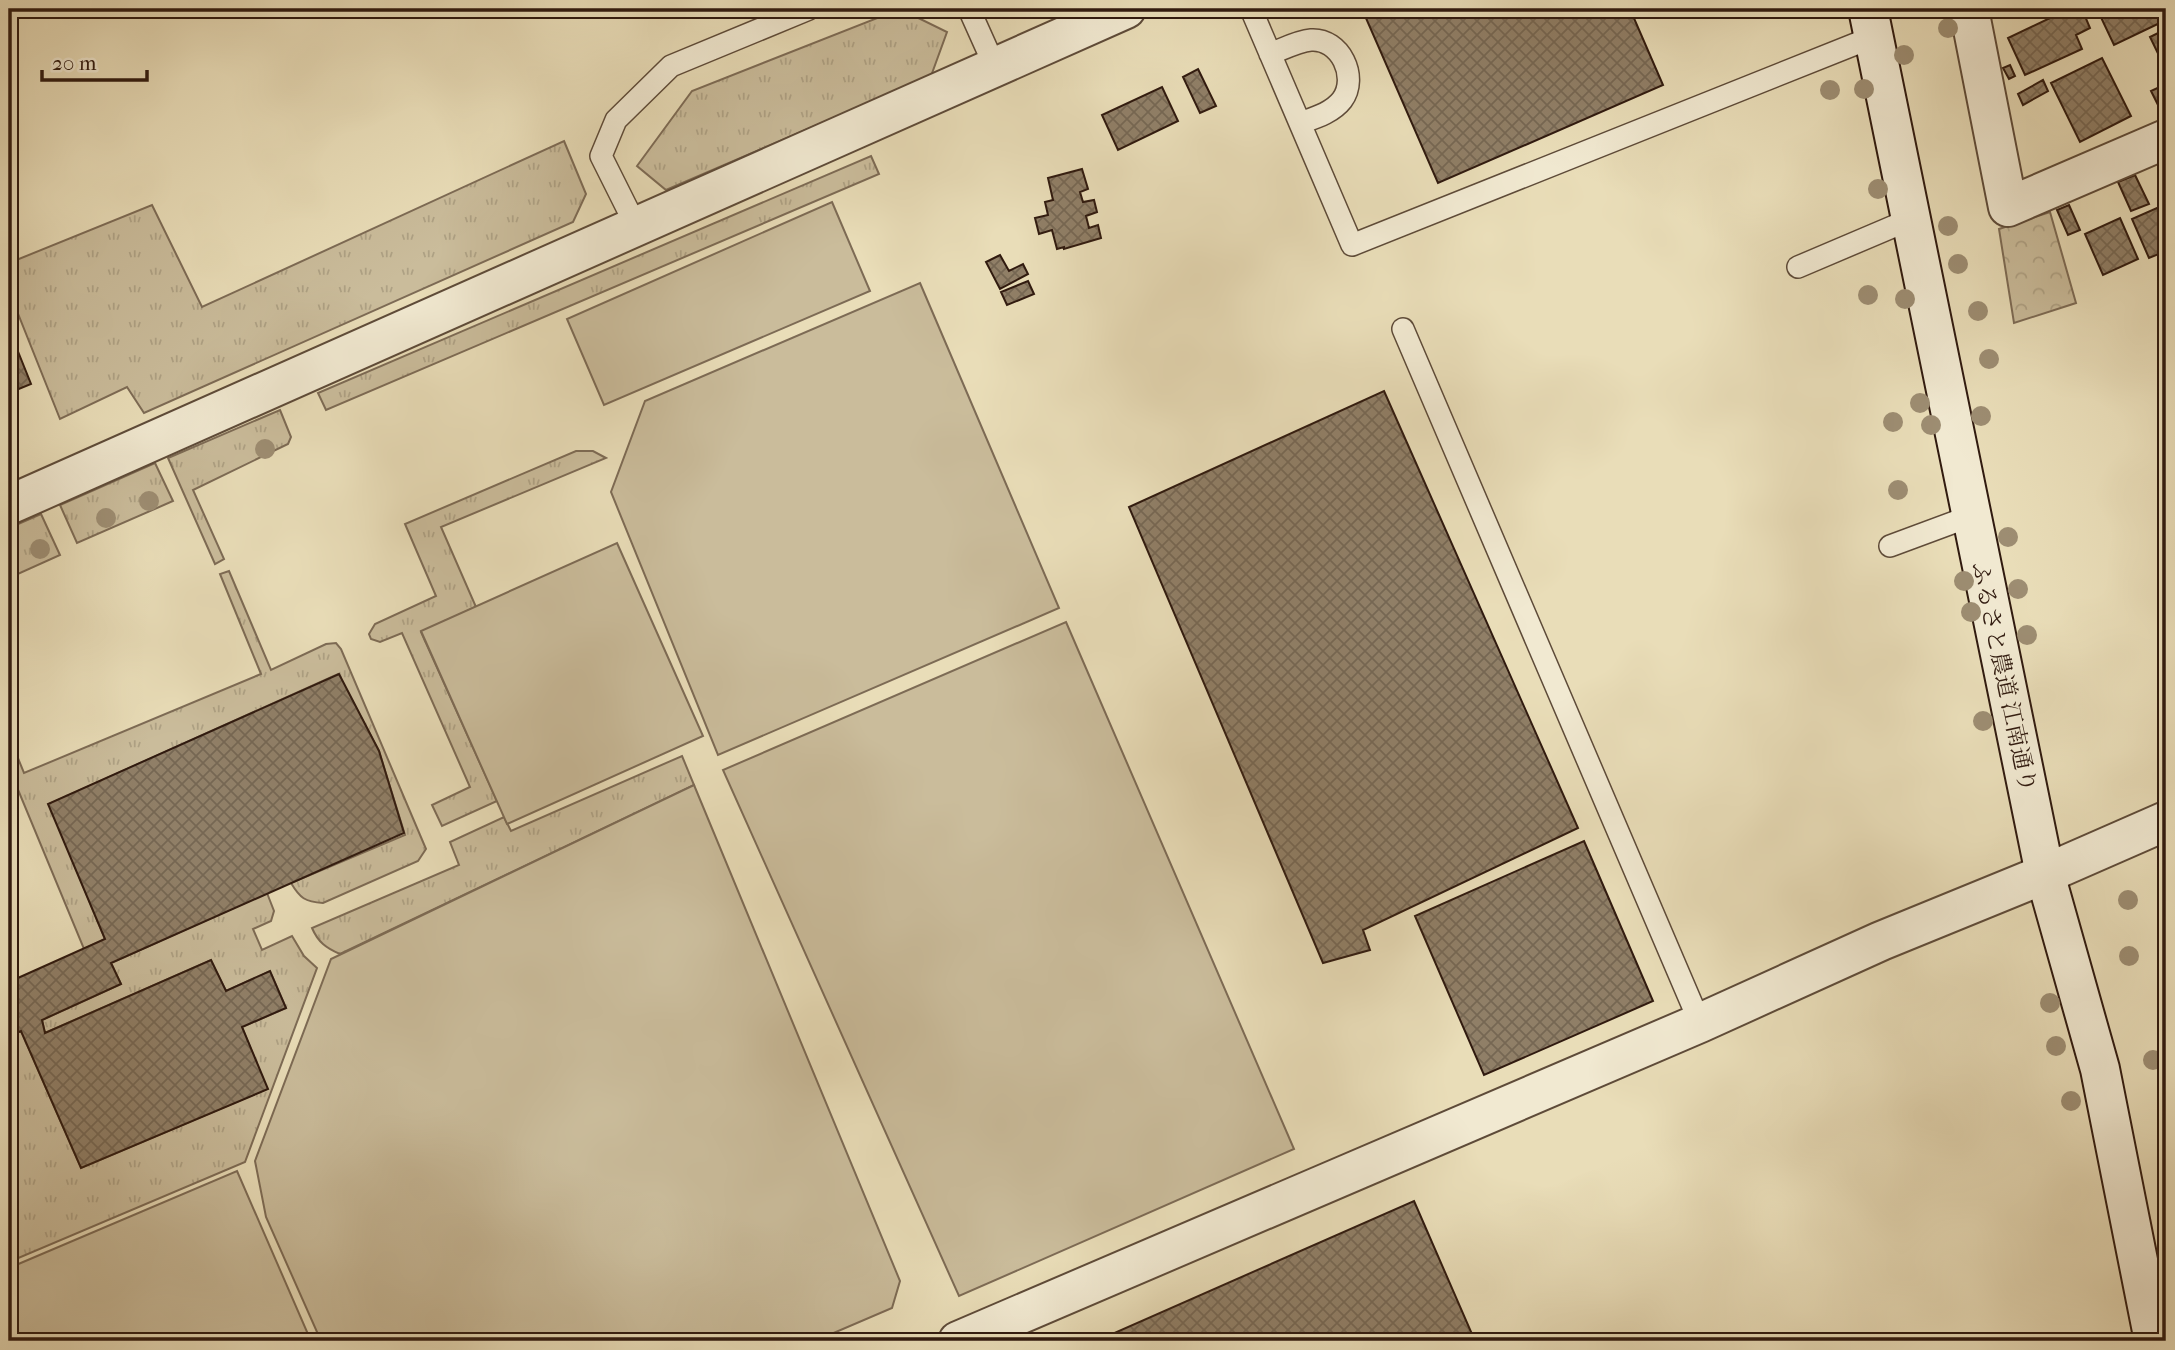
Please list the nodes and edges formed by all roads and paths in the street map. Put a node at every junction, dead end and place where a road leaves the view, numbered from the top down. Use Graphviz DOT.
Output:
graph roads {
  1 [pos="809,9"];
  2 [pos="970,9"];
  3 [pos="1126,9"];
  4 [pos="1251,9"];
  5 [pos="1969,9"];
  6 [pos="1871,23"];
  7 [pos="1270,54"];
  8 [pos="995,67"];
  9 [pos="1300,123"];
  10 [pos="2166,139"];
  11 [pos="1911,219"];
  12 [pos="636,226"];
  13 [pos="1798,267"];
  14 [pos="1403,328"];
  15 [pos="9,505"];
  16 [pos="1971,516"];
  17 [pos="1890,546"];
  18 [pos="2166,821"];
  19 [pos="2045,874"];
  20 [pos="1700,1023"];
  21 [pos="958,1341"];
  22 [pos="2154,1341"];
  1 -- 12 [label="lane"];
  2 -- 8 [label="lane"];
  3 -- 8 [label="street"];
  4 -- 7 [label="lane"];
  5 -- 10 [label="street"];
  6 -- 9 [label="lane"];
  6 -- 11 [label="street, ふるさと農道 江南通り"];
  7 -- 9 [label="lane"];
  7 -- 9 [label="lane"];
  8 -- 12 [label="street"];
  11 -- 13 [label="lane"];
  11 -- 16 [label="street, ふるさと農道 江南通り"];
  12 -- 15 [label="street"];
  14 -- 20 [label="lane"];
  16 -- 17 [label="lane"];
  16 -- 19 [label="street, ふるさと農道 江南通り"];
  18 -- 19 [label="street"];
  19 -- 20 [label="street"];
  19 -- 22 [label="street, ふるさと農道 江南通り"];
  20 -- 21 [label="street"];
}
